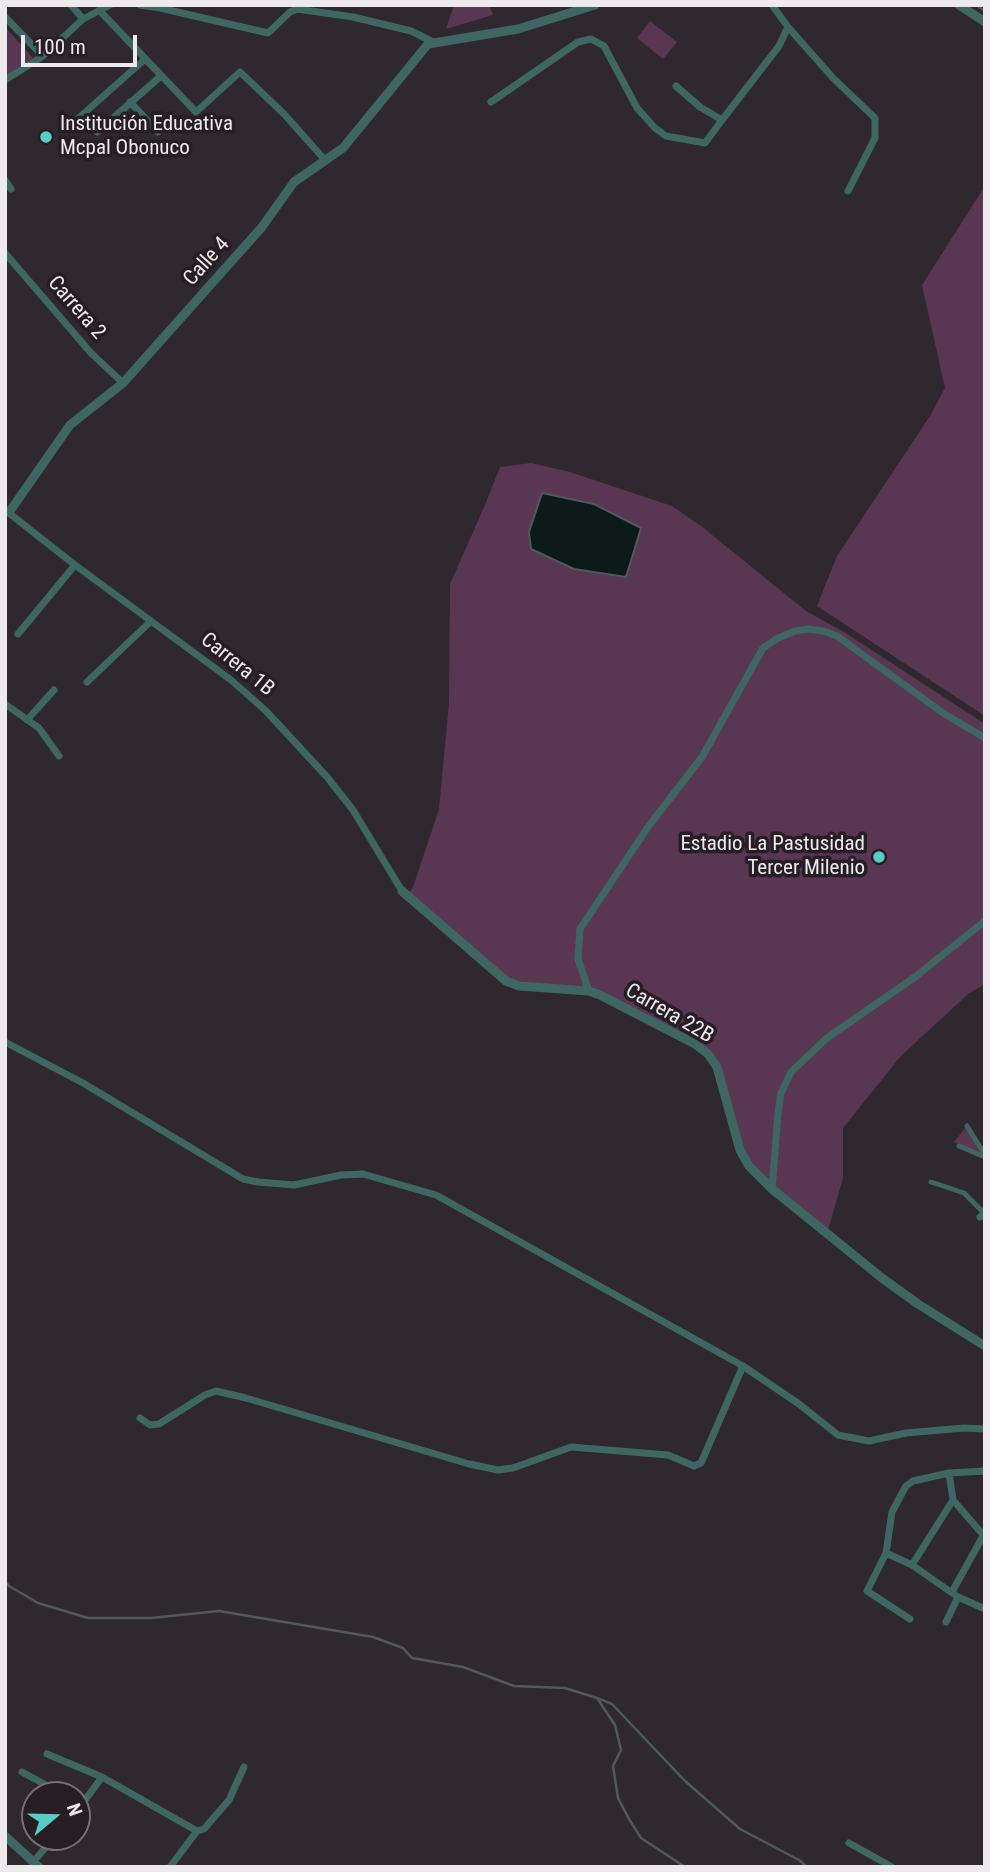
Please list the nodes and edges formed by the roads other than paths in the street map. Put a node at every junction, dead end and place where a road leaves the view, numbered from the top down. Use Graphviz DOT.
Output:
graph roads {
  1 [pos="71,5"];
  2 [pos="110,5"];
  3 [pos="139,5"];
  4 [pos="595,5"];
  5 [pos="772,5"];
  6 [pos="959,5"];
  7 [pos="99,9"];
  8 [pos="5,17"];
  9 [pos="83,19"];
  10 [pos="985,22"];
  11 [pos="788,27"];
  12 [pos="435,43"];
  13 [pos="43,56"];
  14 [pos="145,59"];
  15 [pos="161,76"];
  16 [pos="5,80"];
  17 [pos="676,86"];
  18 [pos="130,102"];
  19 [pos="491,102"];
  20 [pos="722,120"];
  21 [pos="72,124"];
  22 [pos="97,132"];
  23 [pos="158,132"];
  24 [pos="325,160"];
  25 [pos="5,180"];
  26 [pos="11,189"];
  27 [pos="848,191"];
  28 [pos="5,253"];
  29 [pos="123,383"];
  30 [pos="7,513"];
  31 [pos="75,565"];
  32 [pos="151,621"];
  33 [pos="19,634"];
  34 [pos="87,682"];
  35 [pos="54,690"];
  36 [pos="5,704"];
  37 [pos="27,720"];
  38 [pos="985,738"];
  39 [pos="59,756"];
  40 [pos="402,891"];
  41 [pos="985,921"];
  42 [pos="589,991"];
  43 [pos="5,1042"];
  44 [pos="967,1126"];
  45 [pos="959,1146"];
  46 [pos="985,1156"];
  47 [pos="931,1182"];
  48 [pos="772,1189"];
  49 [pos="983,1214"];
  50 [pos="985,1346"];
  51 [pos="743,1366"];
  52 [pos="140,1418"];
  53 [pos="985,1429"];
  54 [pos="985,1471"];
  55 [pos="949,1473"];
  56 [pos="953,1500"];
  57 [pos="984,1537"];
  58 [pos="886,1553"];
  59 [pos="912,1565"];
  60 [pos="955,1595"];
  61 [pos="985,1609"];
  62 [pos="910,1619"];
  63 [pos="946,1622"];
  64 [pos="47,1754"];
  65 [pos="244,1767"];
  66 [pos="22,1772"];
  67 [pos="102,1777"];
  68 [pos="38,1781"];
  69 [pos="91,1791"];
  70 [pos="197,1831"];
  71 [pos="5,1836"];
  72 [pos="849,1843"];
  73 [pos="36,1864"];
  74 [pos="170,1867"];
  75 [pos="892,1867"];
  1 -- 9 [label="street"];
  2 -- 7 [label="street"];
  3 -- 12 [label="street"];
  4 -- 12 [label="street"];
  5 -- 11 [label="street"];
  6 -- 10 [label="street"];
  7 -- 9 [label="street"];
  7 -- 14 [label="street"];
  8 -- 13 [label="street"];
  9 -- 13 [label="street"];
  11 -- 20 [label="street"];
  11 -- 27 [label="street"];
  12 -- 24 [label="street, Calle 4"];
  13 -- 16 [label="street"];
  14 -- 15 [label="street"];
  14 -- 21 [label="street"];
  15 -- 18 [label="street"];
  15 -- 24 [label="street"];
  17 -- 20 [label="street"];
  18 -- 22 [label="street"];
  18 -- 23 [label="street"];
  19 -- 20 [label="street"];
  24 -- 29 [label="street, Calle 4"];
  25 -- 26 [label="street"];
  28 -- 29 [label="street, Carrera 2"];
  29 -- 30 [label="street, Calle 4"];
  30 -- 31 [label="street, Carrera 1B"];
  31 -- 32 [label="street, Carrera 1B"];
  31 -- 33 [label="street"];
  32 -- 34 [label="street"];
  32 -- 40 [label="street, Carrera 1B"];
  35 -- 37 [label="street"];
  36 -- 37 [label="street"];
  37 -- 39 [label="street"];
  38 -- 42 [label="street"];
  40 -- 42 [label="street, Carrera 22B"];
  41 -- 48 [label="street"];
  42 -- 48 [label="street, Carrera 22B"];
  43 -- 51 [label="street"];
  44 -- 46 [label="street"];
  45 -- 46 [label="street"];
  47 -- 49 [label="street"];
  48 -- 50 [label="street, Carrera 22B"];
  51 -- 52 [label="street"];
  51 -- 53 [label="street"];
  54 -- 55 [label="street"];
  55 -- 56 [label="street"];
  55 -- 58 [label="street"];
  56 -- 57 [label="street"];
  56 -- 59 [label="street"];
  57 -- 60 [label="street"];
  58 -- 59 [label="street"];
  58 -- 62 [label="street"];
  59 -- 60 [label="street"];
  60 -- 61 [label="street"];
  60 -- 63 [label="street"];
  64 -- 67 [label="street"];
  65 -- 70 [label="street"];
  66 -- 68 [label="street"];
  67 -- 69 [label="street"];
  67 -- 70 [label="street"];
  70 -- 74 [label="street"];
  71 -- 73 [label="street"];
  72 -- 75 [label="street"];
}
